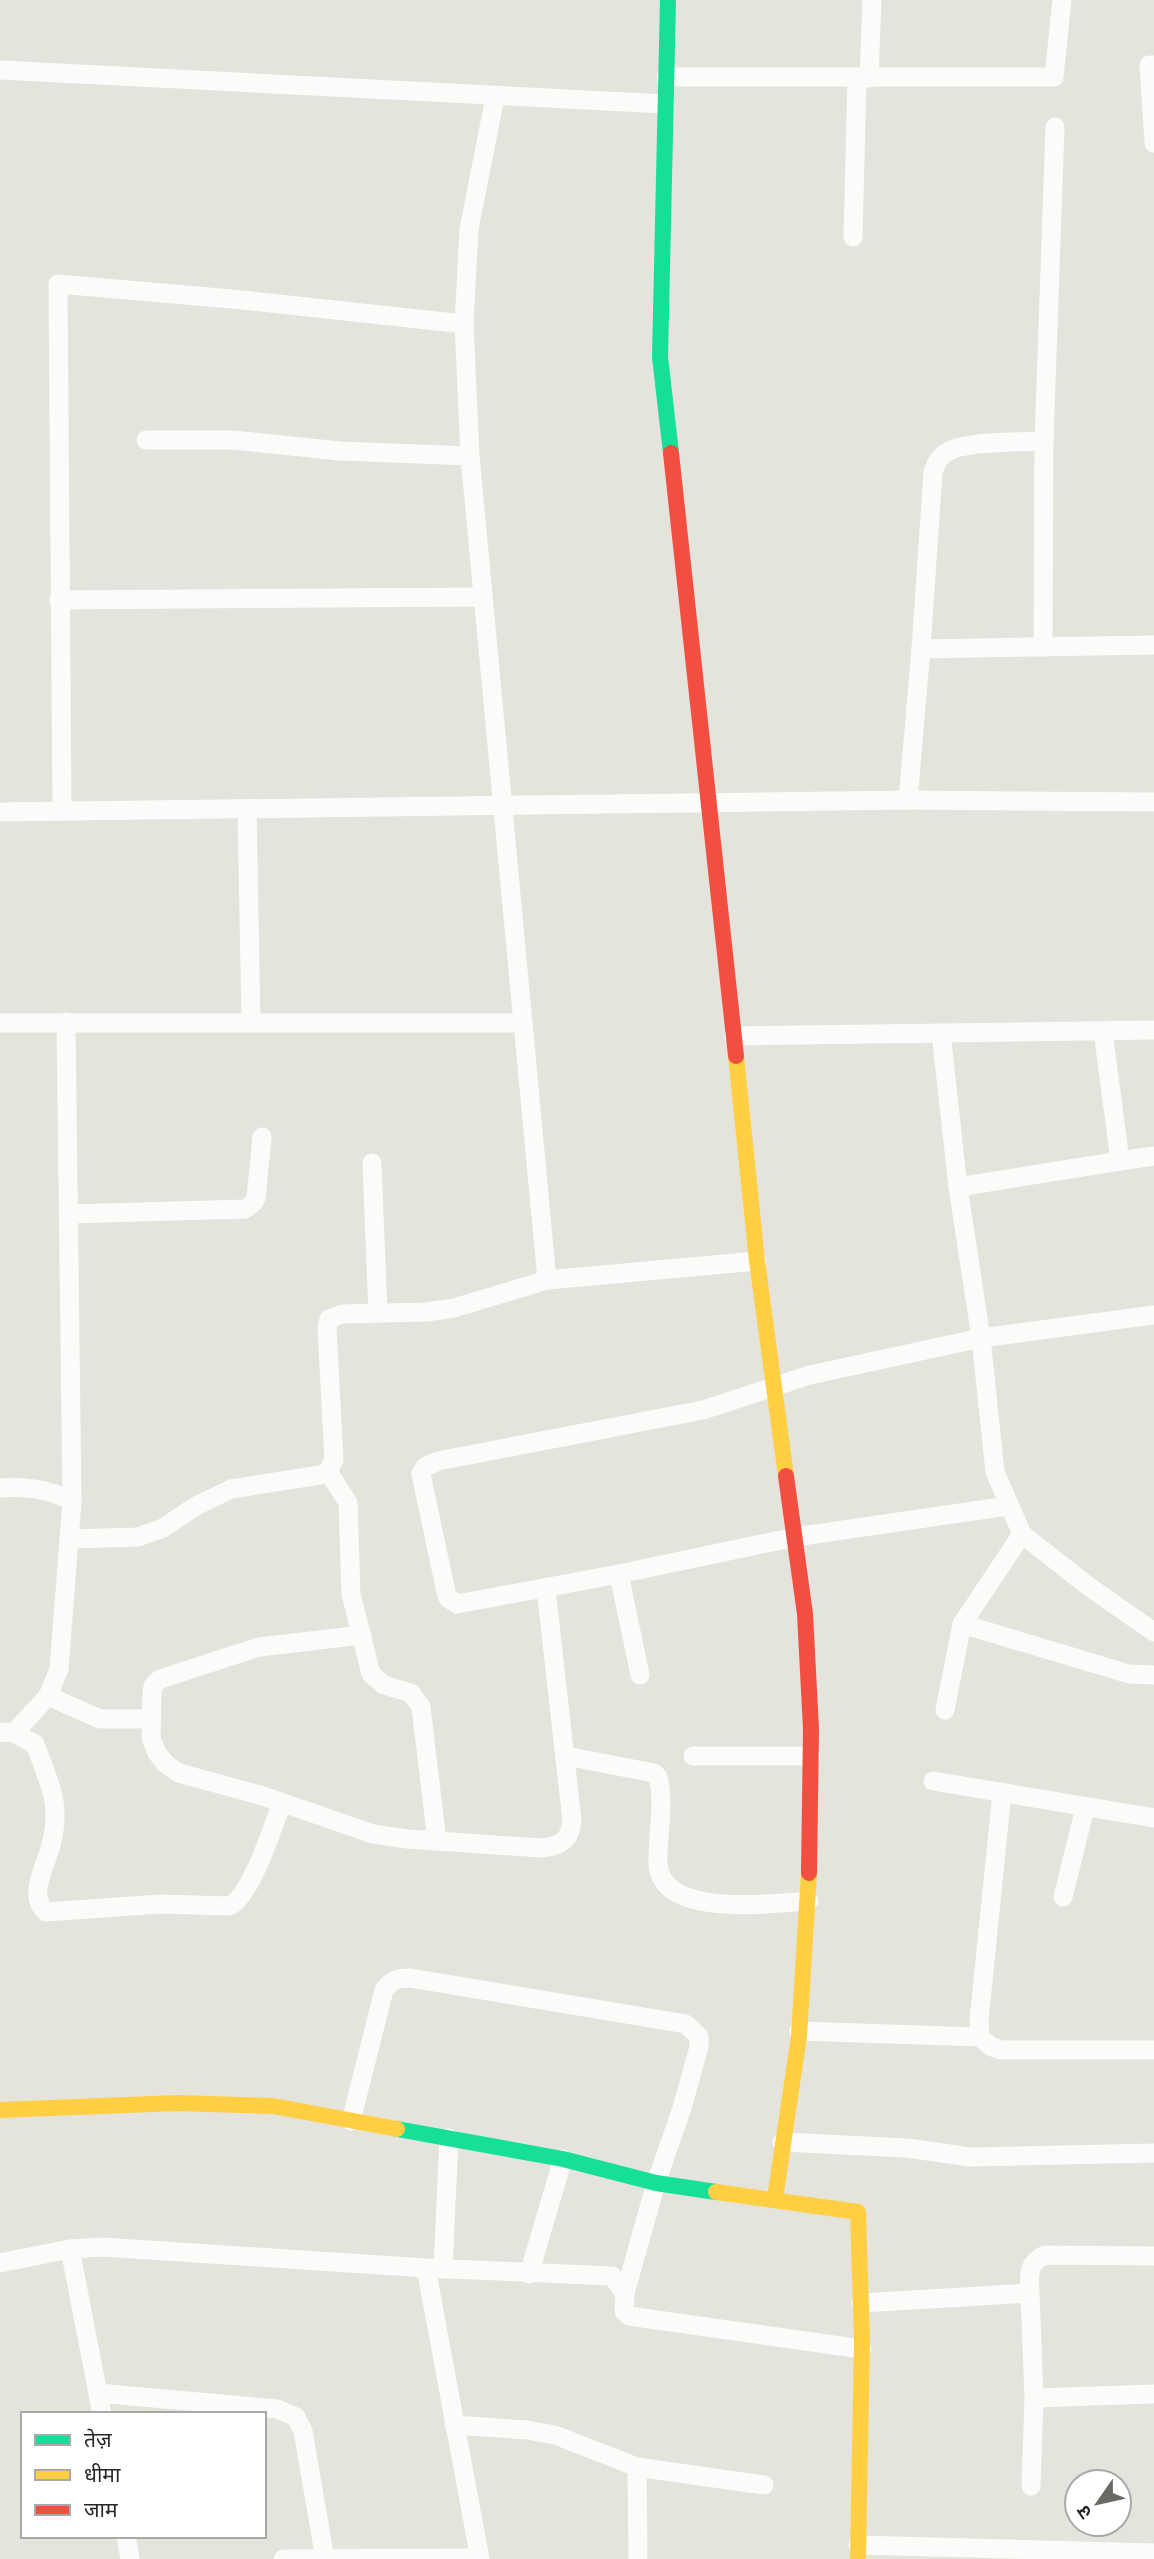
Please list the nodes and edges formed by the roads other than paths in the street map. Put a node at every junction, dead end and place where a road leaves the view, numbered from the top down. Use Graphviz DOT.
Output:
graph roads {
  1 [pos="668,0"];
  2 [pos="872,0"];
  3 [pos="1062,0"];
  4 [pos="1154,65"];
  5 [pos="0,70"];
  6 [pos="666,77"];
  7 [pos="863,78"];
  8 [pos="495,97"];
  9 [pos="665,104"];
  10 [pos="1055,127"];
  11 [pos="1154,143"];
  12 [pos="853,237"];
  13 [pos="464,324"];
  14 [pos="146,440"];
  15 [pos="1044,441"];
  16 [pos="470,456"];
  17 [pos="483,597"];
  18 [pos="60,600"];
  19 [pos="1154,645"];
  20 [pos="1042,647"];
  21 [pos="921,649"];
  22 [pos="908,800"];
  23 [pos="1154,802"];
  24 [pos="710,804"];
  25 [pos="503,806"];
  26 [pos="247,809"];
  27 [pos="62,811"];
  28 [pos="0,812"];
  29 [pos="66,1022"];
  30 [pos="251,1022"];
  31 [pos="0,1023"];
  32 [pos="523,1023"];
  33 [pos="1154,1030"];
  34 [pos="1103,1031"];
  35 [pos="941,1033"];
  36 [pos="734,1036"];
  37 [pos="262,1137"];
  38 [pos="1154,1156"];
  39 [pos="1120,1161"];
  40 [pos="372,1163"];
  41 [pos="958,1187"];
  42 [pos="68,1214"];
  43 [pos="757,1261"];
  44 [pos="547,1280"];
  45 [pos="378,1313"];
  46 [pos="1154,1315"];
  47 [pos="981,1338"];
  48 [pos="775,1386"];
  49 [pos="328,1471"];
  50 [pos="0,1488"];
  51 [pos="72,1501"];
  52 [pos="1008,1506"];
  53 [pos="1021,1534"];
  54 [pos="795,1536"];
  55 [pos="70,1539"];
  56 [pos="619,1574"];
  57 [pos="546,1588"];
  58 [pos="962,1624"];
  59 [pos="1154,1632"];
  60 [pos="362,1635"];
  61 [pos="640,1675"];
  62 [pos="1154,1675"];
  63 [pos="48,1696"];
  64 [pos="945,1710"];
  65 [pos="152,1718"];
  66 [pos="7,1733"];
  67 [pos="566,1756"];
  68 [pos="693,1756"];
  69 [pos="811,1756"];
  70 [pos="933,1781"];
  71 [pos="1002,1792"];
  72 [pos="282,1802"];
  73 [pos="1085,1808"];
  74 [pos="1154,1818"];
  75 [pos="437,1841"];
  76 [pos="1063,1898"];
  77 [pos="809,1901"];
  78 [pos="799,2031"];
  79 [pos="980,2038"];
  80 [pos="1154,2050"];
  81 [pos="0,2109"];
  82 [pos="351,2120"];
  83 [pos="449,2138"];
  84 [pos="782,2142"];
  85 [pos="1154,2153"];
  86 [pos="563,2159"];
  87 [pos="656,2183"];
  88 [pos="775,2199"];
  89 [pos="70,2249"];
  90 [pos="1154,2256"];
  91 [pos="0,2263"];
  92 [pos="435,2269"];
  93 [pos="529,2274"];
  94 [pos="625,2293"];
  95 [pos="1030,2293"];
  96 [pos="861,2303"];
  97 [pos="862,2349"];
  98 [pos="98,2393"];
  99 [pos="1154,2394"];
  100 [pos="1034,2399"];
  101 [pos="102,2412"];
  102 [pos="454,2425"];
  103 [pos="637,2467"];
  104 [pos="764,2485"];
  105 [pos="1031,2486"];
  106 [pos="126,2538"];
  107 [pos="858,2552"];
  108 [pos="1154,2553"];
  109 [pos="130,2559"];
  110 [pos="283,2559"];
  111 [pos="325,2559"];
  112 [pos="480,2559"];
  113 [pos="638,2559"];
  1 -- 6 [label="street"];
  2 -- 7 [label="street"];
  3 -- 7 [label="street"];
  4 -- 11 [label="street"];
  5 -- 8 [label="street"];
  6 -- 7 [label="street"];
  6 -- 9 [label="street"];
  7 -- 12 [label="street"];
  8 -- 9 [label="street"];
  8 -- 13 [label="street"];
  9 -- 24 [label="street"];
  10 -- 15 [label="street"];
  13 -- 16 [label="street"];
  13 -- 18 [label="street"];
  14 -- 16 [label="street"];
  15 -- 20 [label="street"];
  15 -- 21 [label="street"];
  16 -- 17 [label="street"];
  17 -- 18 [label="street"];
  17 -- 25 [label="street"];
  18 -- 27 [label="street"];
  19 -- 20 [label="street"];
  20 -- 21 [label="street"];
  21 -- 22 [label="street"];
  22 -- 23 [label="street"];
  22 -- 24 [label="street"];
  24 -- 25 [label="street"];
  24 -- 36 [label="street"];
  25 -- 26 [label="street"];
  25 -- 32 [label="street"];
  26 -- 27 [label="street"];
  26 -- 30 [label="street"];
  27 -- 28 [label="street"];
  29 -- 30 [label="street"];
  29 -- 31 [label="street"];
  29 -- 42 [label="street"];
  30 -- 32 [label="street"];
  32 -- 44 [label="street"];
  33 -- 34 [label="street"];
  34 -- 35 [label="street"];
  34 -- 39 [label="street"];
  35 -- 36 [label="street"];
  35 -- 41 [label="street"];
  36 -- 43 [label="street"];
  37 -- 42 [label="street"];
  38 -- 39 [label="street"];
  39 -- 41 [label="street"];
  40 -- 45 [label="street"];
  41 -- 47 [label="street"];
  42 -- 51 [label="street"];
  43 -- 44 [label="street"];
  43 -- 48 [label="street"];
  44 -- 45 [label="street"];
  45 -- 49 [label="street"];
  46 -- 47 [label="street"];
  47 -- 48 [label="street"];
  47 -- 52 [label="street"];
  48 -- 54 [label="street"];
  48 -- 57 [label="street"];
  49 -- 55 [label="street"];
  49 -- 60 [label="street"];
  50 -- 51 [label="street"];
  51 -- 55 [label="street"];
  52 -- 53 [label="street"];
  52 -- 54 [label="street"];
  53 -- 58 [label="street"];
  53 -- 59 [label="street"];
  54 -- 56 [label="street"];
  54 -- 69 [label="street"];
  55 -- 63 [label="street"];
  56 -- 57 [label="street"];
  56 -- 61 [label="street"];
  57 -- 67 [label="street"];
  58 -- 62 [label="street"];
  58 -- 64 [label="street"];
  60 -- 65 [label="street"];
  60 -- 75 [label="street"];
  63 -- 65 [label="street"];
  63 -- 66 [label="street"];
  65 -- 72 [label="street"];
  66 -- 72 [label="street"];
  67 -- 75 [label="street"];
  67 -- 77 [label="street"];
  68 -- 69 [label="street"];
  69 -- 77 [label="street"];
  70 -- 71 [label="street"];
  71 -- 73 [label="street"];
  71 -- 79 [label="street"];
  72 -- 75 [label="street"];
  73 -- 74 [label="street"];
  73 -- 76 [label="street"];
  77 -- 78 [label="street"];
  78 -- 79 [label="street"];
  78 -- 84 [label="street"];
  79 -- 80 [label="street"];
  81 -- 82 [label="street"];
  82 -- 83 [label="street"];
  82 -- 87 [label="street"];
  83 -- 86 [label="street"];
  83 -- 92 [label="street"];
  84 -- 85 [label="street"];
  84 -- 88 [label="street"];
  86 -- 87 [label="street"];
  86 -- 93 [label="street"];
  87 -- 88 [label="street"];
  87 -- 94 [label="street"];
  88 -- 96 [label="street"];
  89 -- 91 [label="street"];
  89 -- 92 [label="street"];
  89 -- 98 [label="street"];
  90 -- 95 [label="street"];
  92 -- 93 [label="street"];
  92 -- 102 [label="street"];
  93 -- 94 [label="street"];
  94 -- 97 [label="street"];
  95 -- 96 [label="street"];
  95 -- 100 [label="street"];
  96 -- 97 [label="street"];
  97 -- 107 [label="street"];
  98 -- 101 [label="street"];
  98 -- 111 [label="street"];
  99 -- 100 [label="street"];
  100 -- 105 [label="street"];
  102 -- 103 [label="street"];
  102 -- 112 [label="street"];
  103 -- 104 [label="street"];
  103 -- 113 [label="street"];
  106 -- 109 [label="street"];
  107 -- 108 [label="street"];
  110 -- 111 [label="street"];
  111 -- 112 [label="street"];
}
